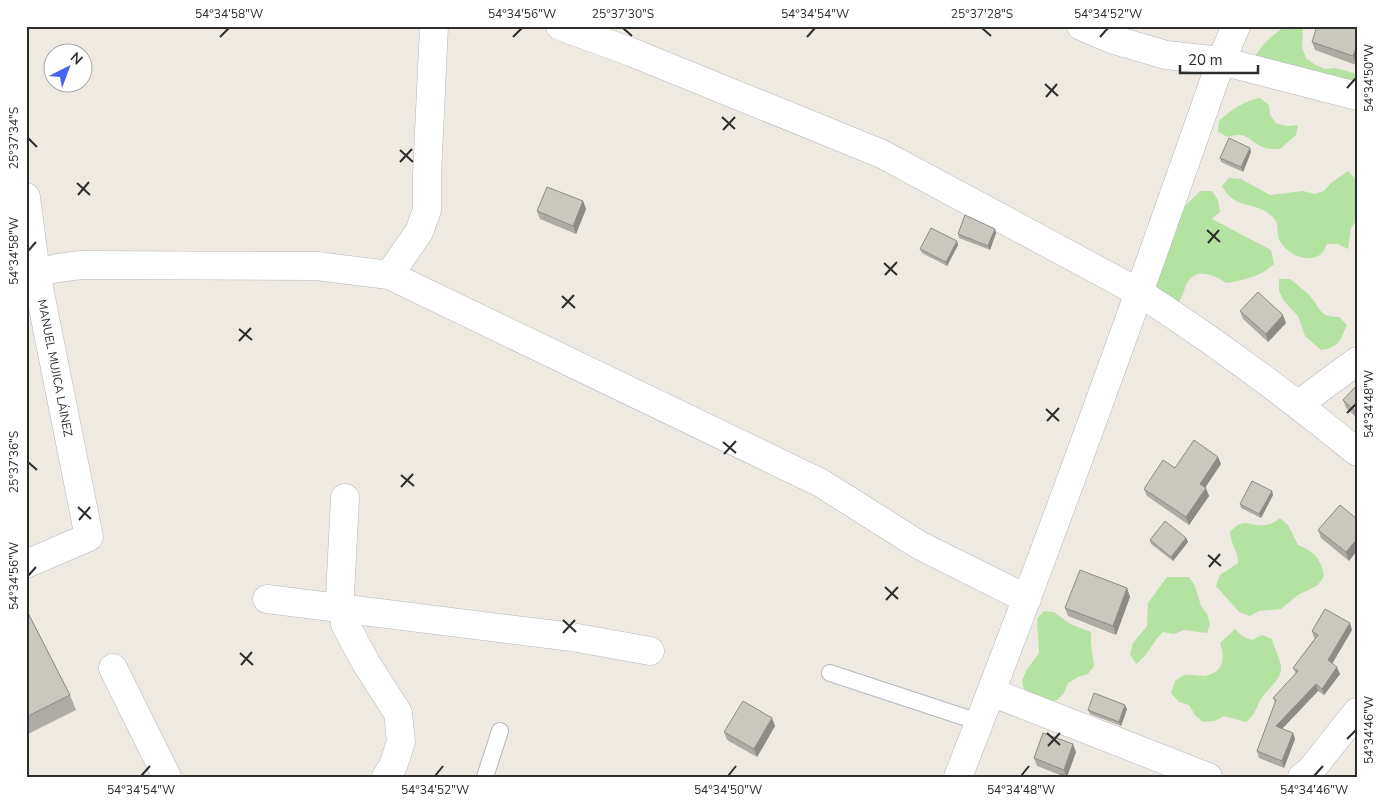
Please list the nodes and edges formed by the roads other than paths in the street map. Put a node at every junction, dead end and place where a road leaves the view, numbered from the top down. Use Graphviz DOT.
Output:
graph roads {
  1 [pos="434,26"];
  2 [pos="560,26"];
  3 [pos="1081,26"];
  4 [pos="1236,26"];
  5 [pos="1221,61"];
  6 [pos="1357,96"];
  7 [pos="26,197"];
  8 [pos="389,275"];
  9 [pos="31,276"];
  10 [pos="1140,293"];
  11 [pos="1357,361"];
  12 [pos="1299,404"];
  13 [pos="1357,452"];
  14 [pos="345,498"];
  15 [pos="26,564"];
  16 [pos="267,599"];
  17 [pos="1027,599"];
  18 [pos="342,609"];
  19 [pos="650,651"];
  20 [pos="113,668"];
  21 [pos="830,673"];
  22 [pos="991,692"];
  23 [pos="1357,712"];
  24 [pos="980,722"];
  25 [pos="500,731"];
  26 [pos="1306,773"];
  27 [pos="167,777"];
  28 [pos="386,777"];
  29 [pos="486,777"];
  30 [pos="958,777"];
  31 [pos="1208,777"];
  1 -- 8 [label="street"];
  2 -- 10 [label="street"];
  3 -- 5 [label="street"];
  4 -- 5 [label="street"];
  5 -- 6 [label="street"];
  5 -- 10 [label="street"];
  7 -- 9 [label="street, MANUEL MUJICA LÁINEZ"];
  8 -- 9 [label="street"];
  8 -- 17 [label="street"];
  9 -- 15 [label="street, MANUEL MUJICA LÁINEZ"];
  10 -- 12 [label="street"];
  10 -- 17 [label="street"];
  11 -- 12 [label="street"];
  12 -- 13 [label="street"];
  14 -- 18 [label="street"];
  16 -- 18 [label="street"];
  17 -- 22 [label="street"];
  18 -- 19 [label="street"];
  18 -- 28 [label="street"];
  20 -- 27 [label="street"];
  21 -- 24 [label="lane"];
  22 -- 24 [label="street"];
  22 -- 31 [label="street"];
  23 -- 26 [label="street"];
  24 -- 30 [label="street"];
  25 -- 29 [label="lane"];
}
